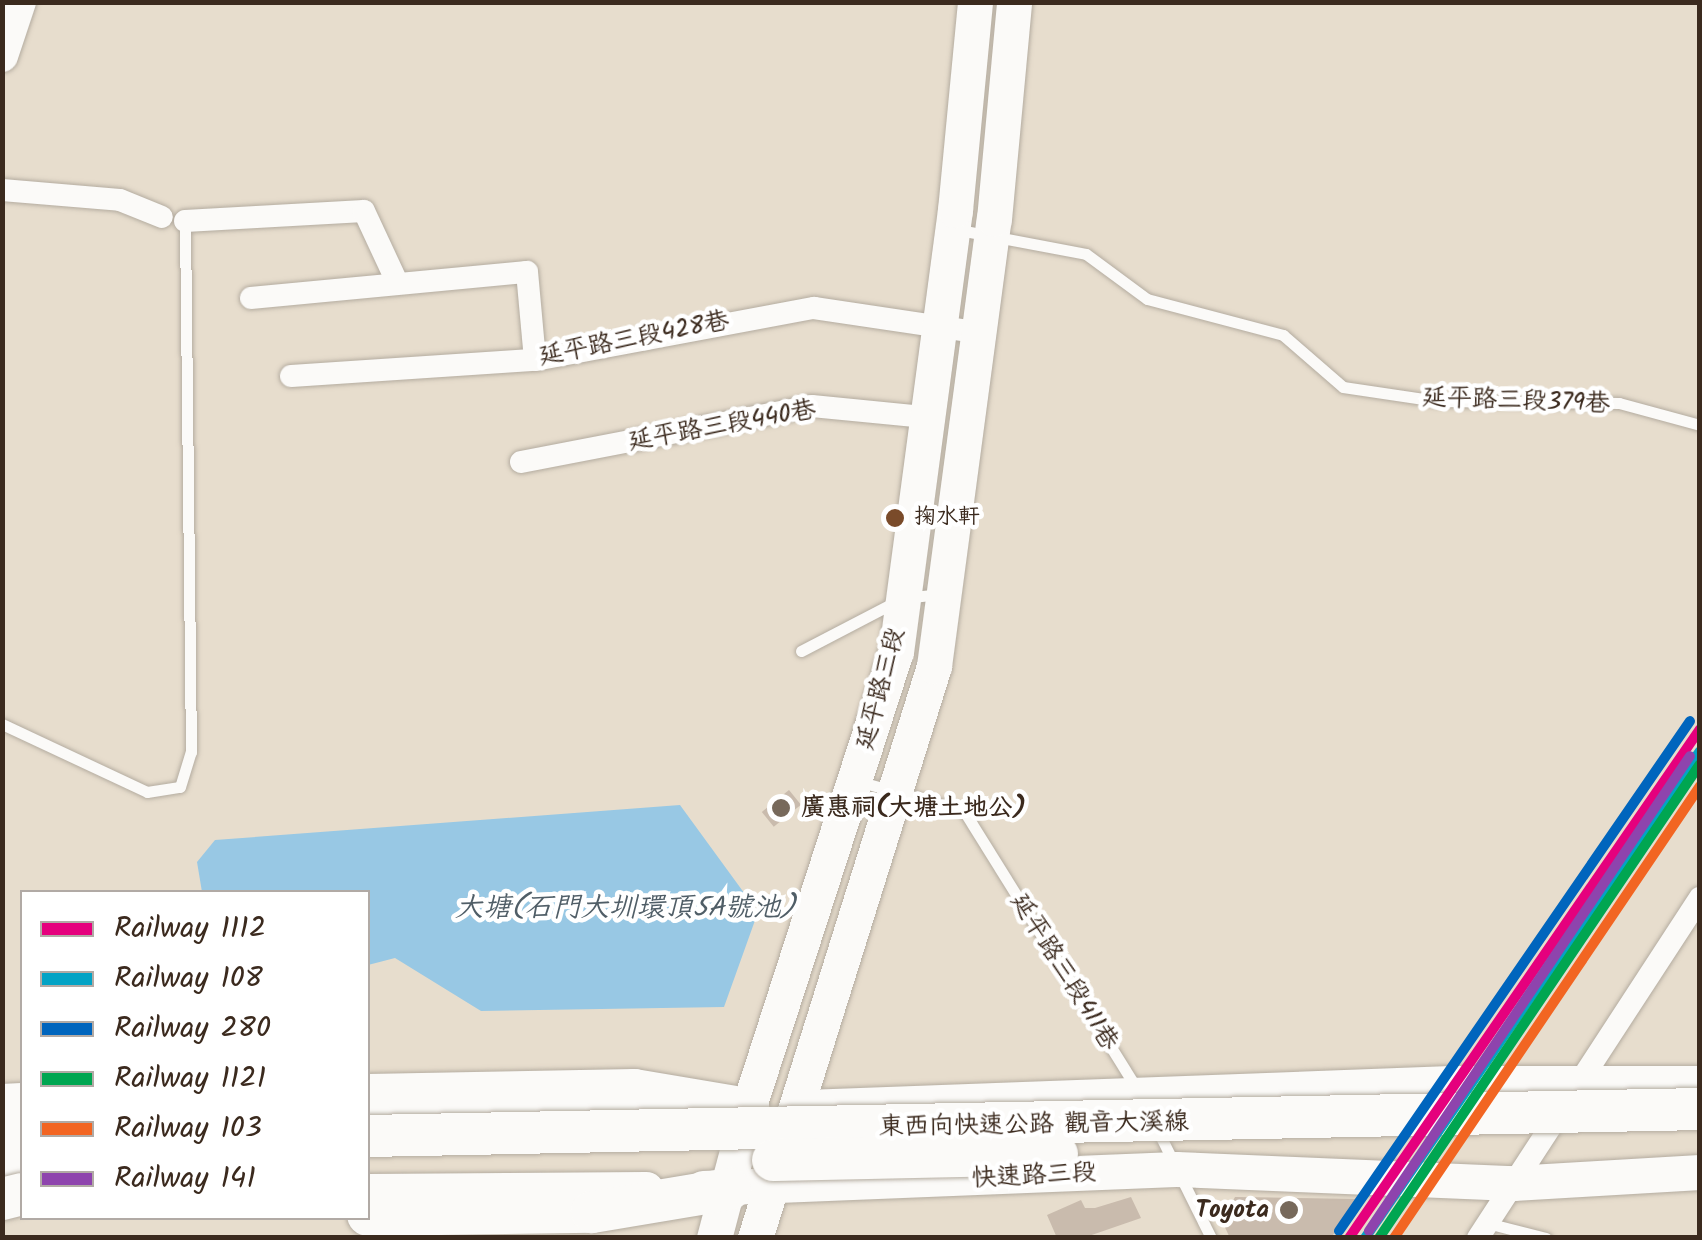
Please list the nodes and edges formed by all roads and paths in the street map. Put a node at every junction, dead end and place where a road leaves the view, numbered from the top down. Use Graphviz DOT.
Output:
graph roads {
  1 [pos="20,2"];
  2 [pos="975,2"];
  3 [pos="1014,2"];
  4 [pos="2,56"];
  5 [pos="2,190"];
  6 [pos="174,219"];
  7 [pos="952,228"];
  8 [pos="991,234"];
  9 [pos="396,282"];
  10 [pos="251,298"];
  11 [pos="936,323"];
  12 [pos="974,332"];
  13 [pos="535,360"];
  14 [pos="291,376"];
  15 [pos="926,417"];
  16 [pos="1700,426"];
  17 [pos="521,462"];
  18 [pos="944,594"];
  19 [pos="904,598"];
  20 [pos="801,651"];
  21 [pos="2,724"];
  22 [pos="855,781"];
  23 [pos="894,787"];
  24 [pos="1700,898"];
  25 [pos="1574,1082"];
  26 [pos="1700,1084"];
  27 [pos="1139,1092"];
  28 [pos="370,1095"];
  29 [pos="998,1098"];
  30 [pos="794,1108"];
  31 [pos="748,1109"];
  32 [pos="1700,1109"];
  33 [pos="370,1116"];
  34 [pos="370,1136"];
  35 [pos="1700,1138"];
  36 [pos="370,1164"];
  37 [pos="1176,1169"];
  38 [pos="1700,1172"];
  39 [pos="990,1178"];
  40 [pos="1513,1183"];
  41 [pos="750,1189"];
  42 [pos="370,1192"];
  43 [pos="370,1215"];
  44 [pos="1482,1230"];
  45 [pos="714,1238"];
  46 [pos="755,1238"];
  47 [pos="1211,1238"];
  48 [pos="1546,1238"];
  1 -- 4 [label="street"];
  2 -- 7 [label="main road, 延平路三段"];
  3 -- 8 [label="main road, 延平路三段"];
  5 -- 6 [label="street"];
  6 -- 9 [label="street"];
  6 -- 21 [label="lane"];
  7 -- 8 [label="lane, 延平路三段379巷"];
  7 -- 11 [label="main road, 延平路三段"];
  8 -- 12 [label="main road, 延平路三段"];
  8 -- 16 [label="lane, 延平路三段379巷"];
  9 -- 10 [label="street"];
  9 -- 13 [label="street"];
  11 -- 12 [label="street, 延平路三段428巷"];
  11 -- 13 [label="street, 延平路三段428巷"];
  11 -- 15 [label="main road, 延平路三段"];
  12 -- 18 [label="main road, 延平路三段"];
  13 -- 14 [label="street, 延平路三段428巷"];
  15 -- 17 [label="street, 延平路三段440巷"];
  15 -- 19 [label="main road, 延平路三段"];
  18 -- 19 [label="lane"];
  18 -- 23 [label="main road, 延平路三段"];
  19 -- 20 [label="lane"];
  19 -- 22 [label="main road, 延平路三段"];
  22 -- 23 [label="lane, 延平路三段411巷"];
  22 -- 31 [label="main road, 延平路三段"];
  23 -- 27 [label="lane, 延平路三段411巷"];
  23 -- 30 [label="main road, 延平路三段"];
  24 -- 25 [label="street"];
  25 -- 26 [label="main road"];
  25 -- 27 [label="main road"];
  25 -- 40 [label="street"];
  27 -- 29 [label="main road"];
  27 -- 37 [label="lane, 延平路三段411巷"];
  28 -- 31 [label="highway"];
  29 -- 30 [label="main road"];
  29 -- 39 [label="street"];
  30 -- 31 [label="main road"];
  30 -- 41 [label="main road, 延平路三段"];
  31 -- 33 [label="main road"];
  31 -- 41 [label="main road, 延平路三段"];
  32 -- 34 [label="highway, 東西向快速公路 觀音大溪線, bridge"];
  35 -- 36 [label="highway, 東西向快速公路 觀音大溪線, bridge"];
  37 -- 39 [label="main road, 快速路三段"];
  37 -- 40 [label="main road, 快速路三段"];
  37 -- 47 [label="lane, 延平路三段411巷"];
  38 -- 40 [label="main road, 快速路三段"];
  39 -- 41 [label="main road, 快速路三段"];
  40 -- 44 [label="street"];
  41 -- 42 [label="main road, 快速路三段"];
  41 -- 43 [label="highway"];
  41 -- 45 [label="main road, 延平路三段"];
  41 -- 46 [label="main road, 延平路三段"];
  44 -- 48 [label="lane"];
}
